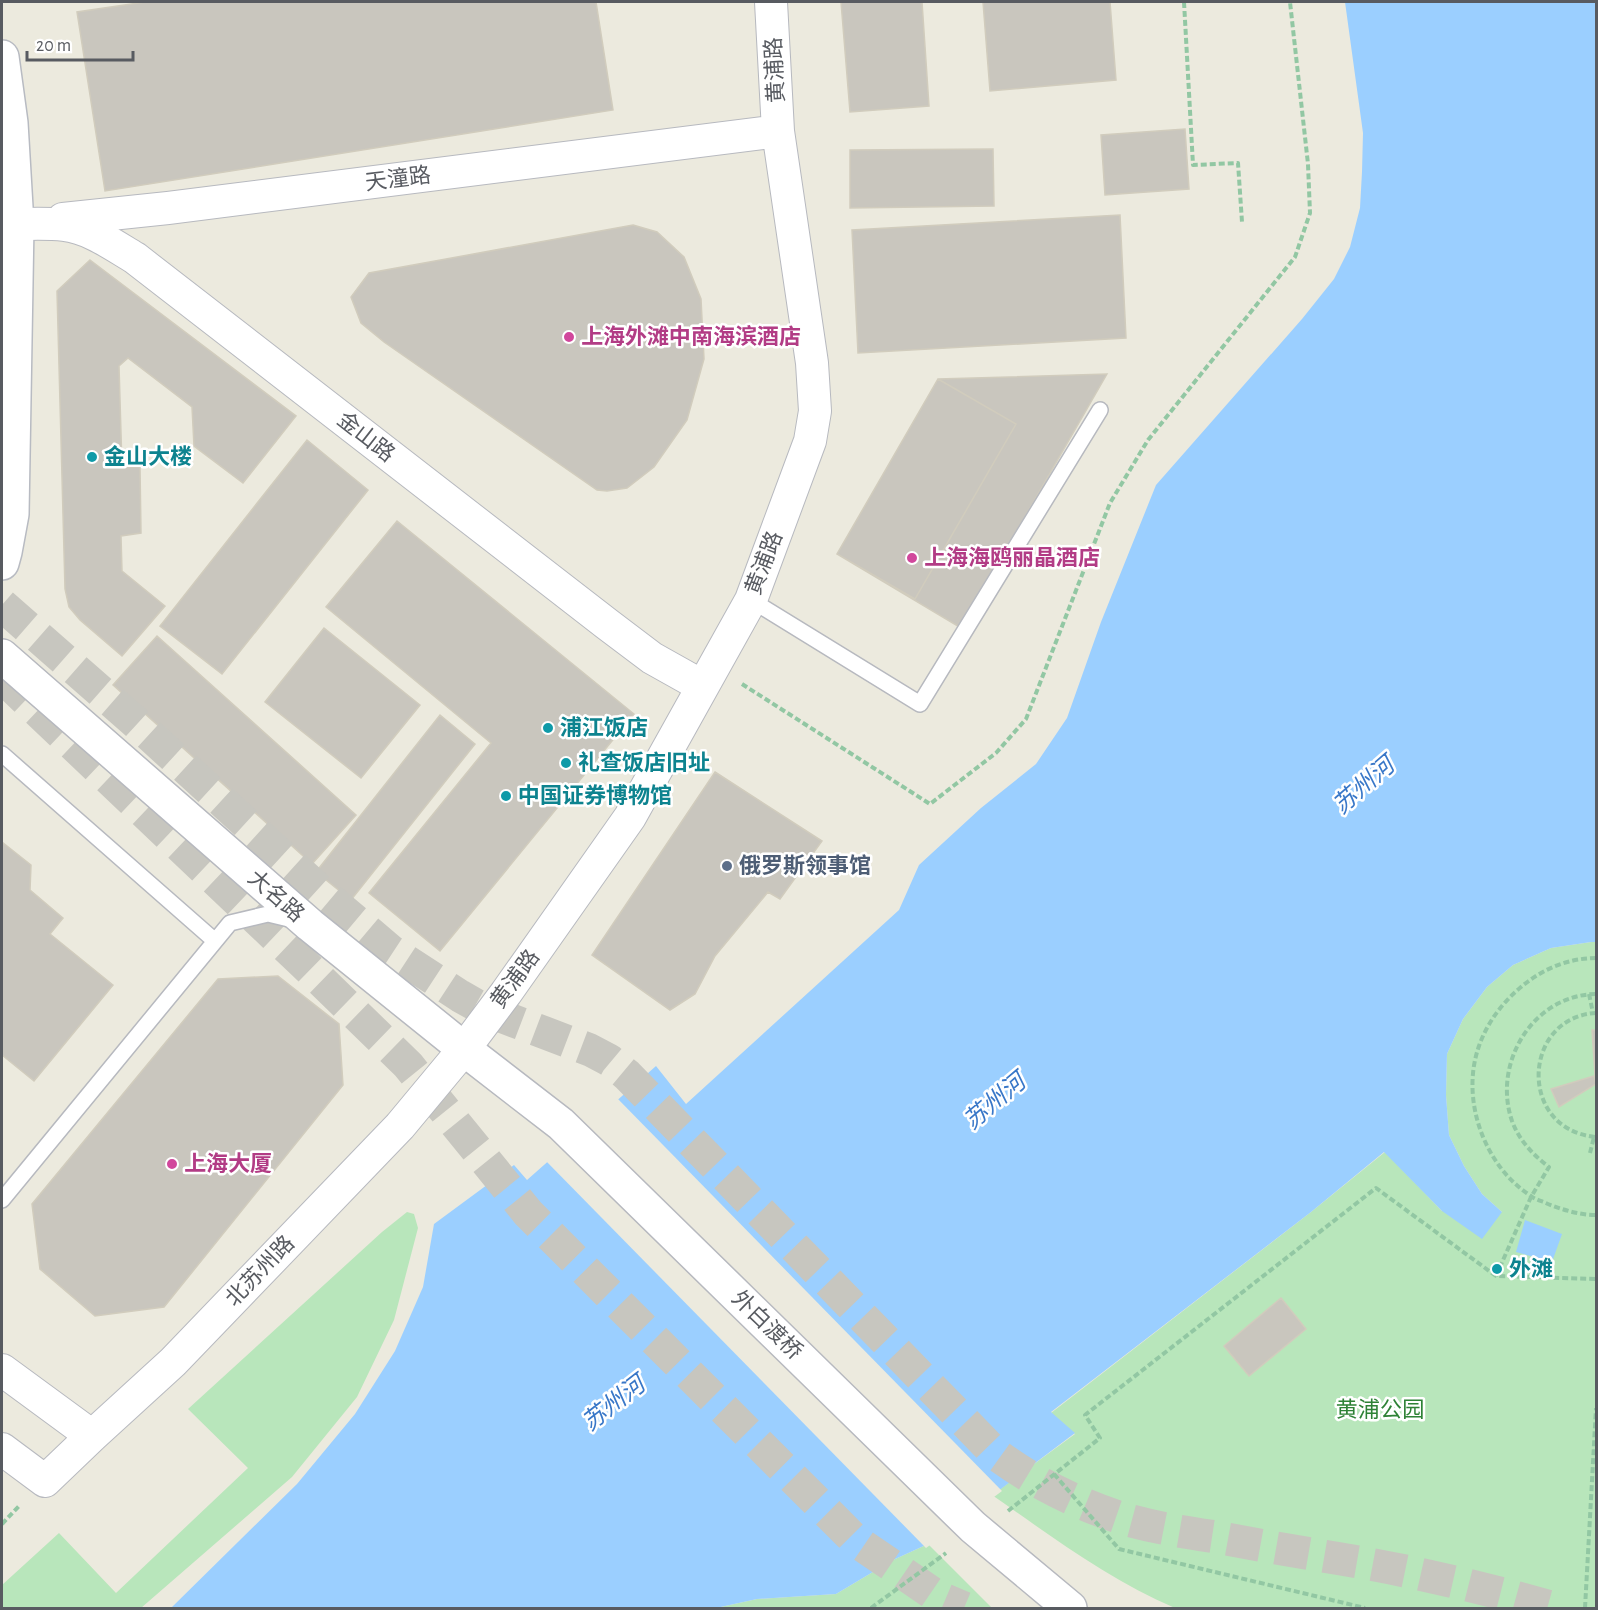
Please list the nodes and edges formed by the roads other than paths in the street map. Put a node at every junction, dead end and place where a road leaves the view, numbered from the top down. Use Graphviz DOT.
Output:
graph roads {
  1 [pos="771,2"];
  2 [pos="2,57"];
  3 [pos="778,131"];
  4 [pos="17,224"];
  5 [pos="1100,410"];
  6 [pos="2,563"];
  7 [pos="751,600"];
  8 [pos="2,656"];
  9 [pos="708,676"];
  10 [pos="2,754"];
  11 [pos="310,925"];
  12 [pos="215,941"];
  13 [pos="464,1049"];
  14 [pos="561,1124"];
  15 [pos="2,1200"];
  16 [pos="2,1370"];
  17 [pos="92,1436"];
  18 [pos="2,1449"];
  19 [pos="1070,1608"];
  1 -- 3 [label="street, 黄浦路"];
  2 -- 4 [label="street"];
  3 -- 4 [label="street, 天潼路"];
  3 -- 7 [label="street, 黄浦路"];
  4 -- 6 [label="street"];
  4 -- 9 [label="street, 金山路"];
  5 -- 7 [label="lane"];
  7 -- 9 [label="street, 黄浦路"];
  8 -- 11 [label="street, 大名路"];
  9 -- 13 [label="street, 黄浦路"];
  10 -- 12 [label="lane"];
  11 -- 12 [label="lane"];
  11 -- 13 [label="street, 大名路"];
  12 -- 15 [label="lane"];
  13 -- 14 [label="street, 大名路"];
  13 -- 17 [label="street, 北苏州路"];
  14 -- 19 [label="street, 外白渡桥"];
  16 -- 17 [label="street"];
  17 -- 18 [label="street, 北苏州路"];
}
